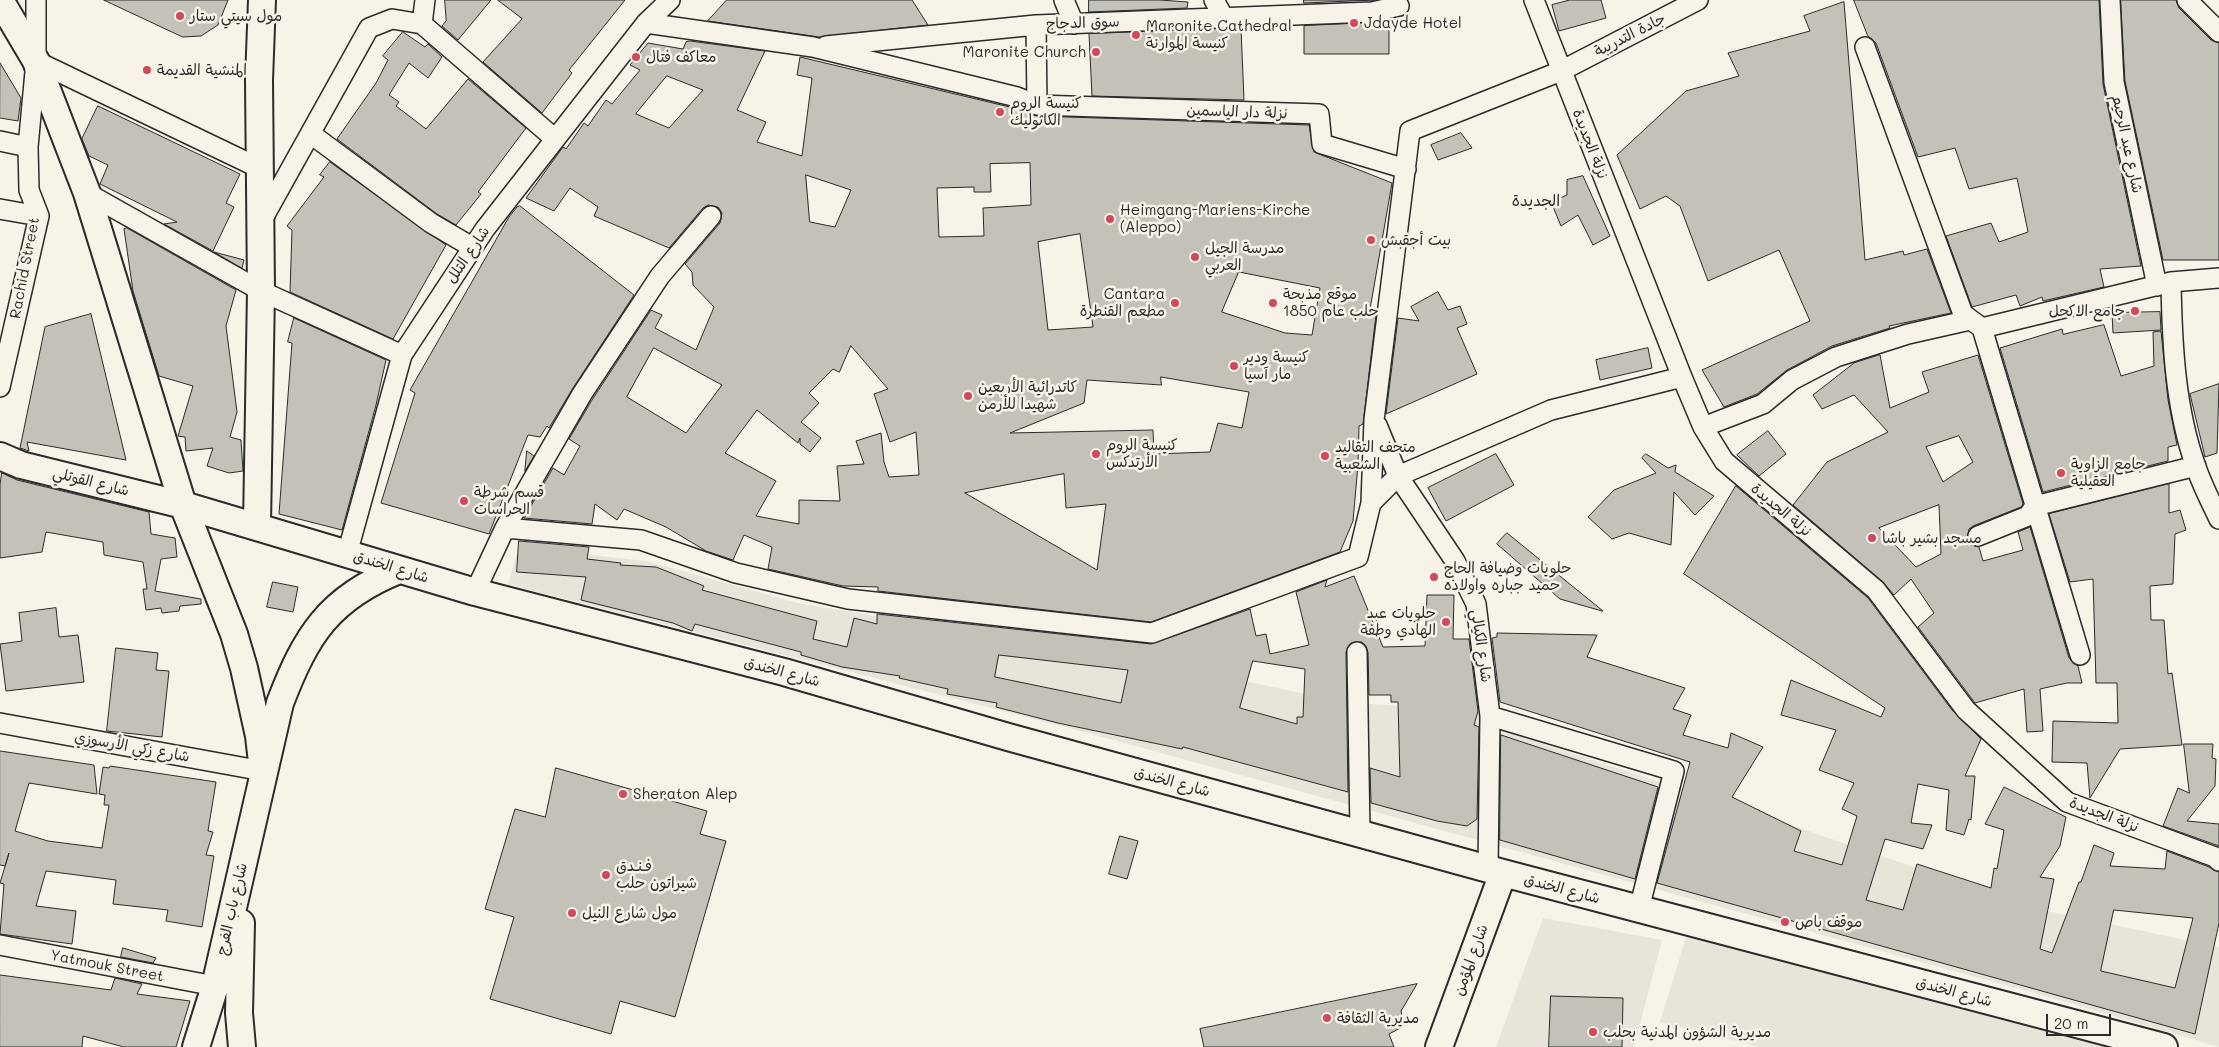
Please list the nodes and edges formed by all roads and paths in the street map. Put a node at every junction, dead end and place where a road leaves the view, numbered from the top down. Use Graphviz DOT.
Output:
graph roads {
  1 [pos="0,0"];
  2 [pos="36,0"];
  3 [pos="262,0"];
  4 [pos="426,0"];
  5 [pos="1064,0"];
  6 [pos="1214,0"];
  7 [pos="1534,0"];
  8 [pos="1698,0"];
  9 [pos="2110,0"];
  10 [pos="2187,0"];
  11 [pos="663,2"];
  12 [pos="1369,6"];
  13 [pos="1399,6"];
  14 [pos="1224,18"];
  15 [pos="646,23"];
  16 [pos="422,24"];
  17 [pos="1074,24"];
  18 [pos="1036,25"];
  19 [pos="2219,32"];
  20 [pos="813,47"];
  21 [pos="1865,47"];
  22 [pos="36,60"];
  23 [pos="1561,71"];
  24 [pos="1037,105"];
  25 [pos="311,134"];
  26 [pos="554,138"];
  27 [pos="0,141"];
  28 [pos="28,147"];
  29 [pos="260,168"];
  30 [pos="1406,169"];
  31 [pos="87,193"];
  32 [pos="0,209"];
  33 [pos="39,216"];
  34 [pos="712,216"];
  35 [pos="260,224"];
  36 [pos="472,247"];
  37 [pos="2219,278"];
  38 [pos="2164,284"];
  39 [pos="261,292"];
  40 [pos="1976,324"];
  41 [pos="402,356"];
  42 [pos="1682,377"];
  43 [pos="0,387"];
  44 [pos="1374,420"];
  45 [pos="1703,427"];
  46 [pos="0,456"];
  47 [pos="2196,466"];
  48 [pos="1398,476"];
  49 [pos="1371,503"];
  50 [pos="183,505"];
  51 [pos="2035,506"];
  52 [pos="2219,519"];
  53 [pos="257,525"];
  54 [pos="505,528"];
  55 [pos="1978,536"];
  56 [pos="347,554"];
  57 [pos="399,570"];
  58 [pos="475,592"];
  59 [pos="1357,652"];
  60 [pos="2080,655"];
  61 [pos="1490,716"];
  62 [pos="0,722"];
  63 [pos="263,771"];
  64 [pos="1360,833"];
  65 [pos="244,855"];
  66 [pos="2219,860"];
  67 [pos="1496,871"];
  68 [pos="1639,909"];
  69 [pos="0,945"];
  70 [pos="215,986"];
  71 [pos="196,1047"];
  72 [pos="242,1047"];
  73 [pos="1439,1047"];
  74 [pos="2164,1047"];
  1 -- 22 [label="main road, شارع باب الفرج"];
  2 -- 22 [label="street, Rachid Street"];
  3 -- 29 [label="main road"];
  4 -- 16 [label="street"];
  5 -- 17 [label="street"];
  6 -- 14 [label="street"];
  7 -- 23 [label="street, نزلة الجديدة"];
  8 -- 23 [label="street, جادة التدريبة"];
  9 -- 38 [label="street, شارع عبد الرحيم"];
  10 -- 19 [label="street"];
  11 -- 15 [label="street, شارع التلل"];
  12 -- 13 [label="street, سوق الدجاج"];
  12 -- 14 [label="street, سوق الدجاج"];
  14 -- 17 [label="street, سوق الدجاج"];
  15 -- 20 [label="street"];
  15 -- 26 [label="street, شارع التلل"];
  16 -- 25 [label="street"];
  16 -- 26 [label="street"];
  17 -- 18 [label="street, سوق الدجاج"];
  18 -- 20 [label="street"];
  18 -- 24 [label="street, سوق الدجاج"];
  20 -- 24 [label="street"];
  21 -- 40 [label="street"];
  22 -- 28 [label="street, Rachid Street"];
  22 -- 29 [label="street"];
  22 -- 31 [label="main road, شارع باب الفرج"];
  23 -- 30 [label="street, جادة التدريبة"];
  23 -- 42 [label="street, نزلة الجديدة"];
  24 -- 30 [label="street, نزلة دار الياسمين"];
  25 -- 35 [label="street"];
  25 -- 36 [label="street"];
  26 -- 36 [label="street, شارع التلل"];
  27 -- 28 [label="street"];
  28 -- 33 [label="street, Rachid Street"];
  29 -- 35 [label="main road"];
  30 -- 44 [label="street"];
  31 -- 39 [label="street"];
  31 -- 50 [label="main road, شارع باب الفرج"];
  32 -- 33 [label="street"];
  33 -- 43 [label="street, Rachid Street"];
  34 -- 54 [label="street"];
  35 -- 39 [label="main road"];
  36 -- 41 [label="street, شارع التلل"];
  37 -- 38 [label="street"];
  38 -- 40 [label="street"];
  38 -- 47 [label="street, شارع عبد الرحيم"];
  39 -- 41 [label="street"];
  39 -- 53 [label="main road"];
  40 -- 45 [label="street"];
  40 -- 51 [label="street"];
  41 -- 56 [label="street, شارع التلل"];
  42 -- 45 [label="street, نزلة الجديدة"];
  42 -- 48 [label="street"];
  44 -- 48 [label="street, شارع الكيالي"];
  44 -- 49 [label="street"];
  45 -- 66 [label="street, نزلة الجديدة"];
  46 -- 50 [label="main road, شارع القوتلي"];
  47 -- 51 [label="street"];
  47 -- 52 [label="street, شارع عبد الرحيم"];
  48 -- 49 [label="street"];
  48 -- 61 [label="street, شارع الكيالي"];
  49 -- 54 [label="street"];
  50 -- 53 [label="main road, شارع الخندق"];
  50 -- 63 [label="main road, شارع باب الفرج"];
  51 -- 55 [label="street"];
  51 -- 60 [label="street"];
  53 -- 56 [label="main road, شارع الخندق"];
  54 -- 58 [label="street"];
  56 -- 57 [label="main road, شارع الخندق"];
  57 -- 58 [label="main road, شارع الخندق"];
  57 -- 63 [label="main road, شارع باب الفرج"];
  58 -- 64 [label="main road, شارع الخندق"];
  59 -- 64 [label="street"];
  61 -- 67 [label="street, شارع الكيالي"];
  61 -- 68 [label="street"];
  62 -- 63 [label="street, شارع زكي الأرسوزي"];
  63 -- 65 [label="main road, شارع باب الفرج"];
  64 -- 67 [label="main road, شارع الخندق"];
  65 -- 70 [label="main road, شارع باب الفرج"];
  65 -- 72 [label="main road"];
  67 -- 68 [label="main road, شارع الخندق"];
  67 -- 73 [label="main road, شارع المؤمن"];
  68 -- 74 [label="main road, شارع الخندق"];
  69 -- 70 [label="street, Yatmouk Street"];
  70 -- 71 [label="main road, شارع باب الفرج"];
}
